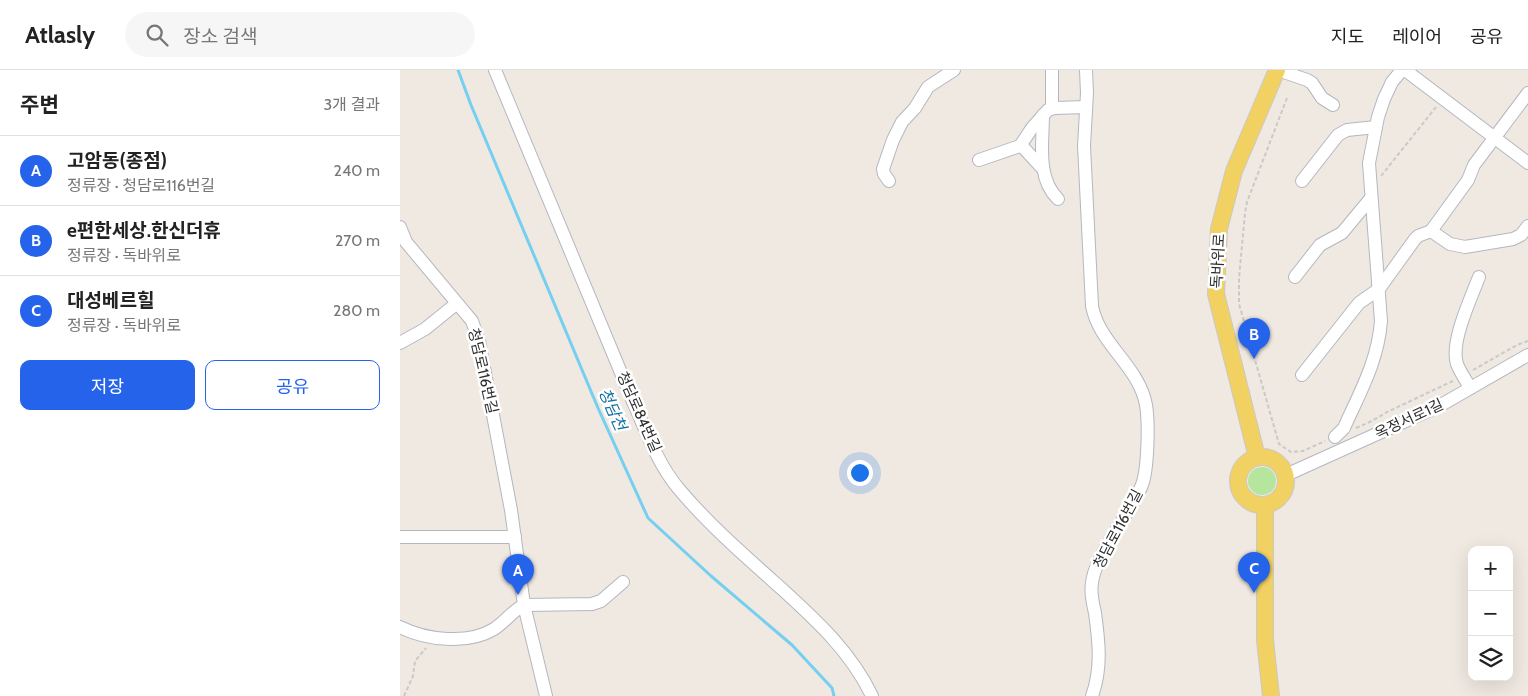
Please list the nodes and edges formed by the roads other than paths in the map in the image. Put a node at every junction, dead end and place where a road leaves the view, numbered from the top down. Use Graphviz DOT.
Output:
graph roads {
  1 [pos="493,70"];
  2 [pos="954,70"];
  3 [pos="1052,70"];
  4 [pos="1086,70"];
  5 [pos="1278,70"];
  6 [pos="1402,70"];
  7 [pos="1406,70"];
  8 [pos="1309,75"];
  9 [pos="1528,93"];
  10 [pos="1333,106"];
  11 [pos="1086,107"];
  12 [pos="1048,112"];
  13 [pos="1376,127"];
  14 [pos="1494,137"];
  15 [pos="1022,145"];
  16 [pos="979,160"];
  17 [pos="1528,163"];
  18 [pos="1042,169"];
  19 [pos="889,181"];
  20 [pos="1302,181"];
  21 [pos="1370,194"];
  22 [pos="1058,199"];
  23 [pos="1528,226"];
  24 [pos="400,227"];
  25 [pos="1432,231"];
  26 [pos="1295,277"];
  27 [pos="1479,277"];
  28 [pos="1378,288"];
  29 [pos="456,304"];
  30 [pos="400,343"];
  31 [pos="1528,355"];
  32 [pos="1302,374"];
  33 [pos="1470,388"];
  34 [pos="1335,437"];
  35 [pos="1257,457"];
  36 [pos="1286,475"];
  37 [pos="1265,505"];
  38 [pos="400,537"];
  39 [pos="515,537"];
  40 [pos="622,582"];
  41 [pos="524,605"];
  42 [pos="400,627"];
  43 [pos="546,696"];
  44 [pos="872,696"];
  45 [pos="1092,696"];
  46 [pos="1271,696"];
  1 -- 44 [label="street, 청담로84번길"];
  2 -- 19 [label="street"];
  3 -- 12 [label="street"];
  4 -- 11 [label="street, 청담로116번길"];
  5 -- 8 [label="street"];
  5 -- 35 [label="main road, 독바위로"];
  6 -- 13 [label="street"];
  7 -- 14 [label="street"];
  8 -- 10 [label="street"];
  9 -- 14 [label="street"];
  11 -- 12 [label="street"];
  11 -- 45 [label="street, 청담로116번길"];
  12 -- 15 [label="street"];
  12 -- 18 [label="street"];
  13 -- 20 [label="street"];
  13 -- 21 [label="street"];
  14 -- 17 [label="street"];
  14 -- 25 [label="street"];
  15 -- 16 [label="street"];
  15 -- 18 [label="street"];
  18 -- 22 [label="street"];
  21 -- 26 [label="street"];
  21 -- 28 [label="street"];
  23 -- 25 [label="street"];
  24 -- 29 [label="street, 청담로116번길"];
  25 -- 28 [label="street"];
  27 -- 33 [label="street"];
  28 -- 32 [label="street"];
  28 -- 34 [label="street"];
  29 -- 30 [label="street"];
  29 -- 39 [label="street, 청담로116번길"];
  31 -- 33 [label="street, 옥정서로1길"];
  33 -- 36 [label="street, 옥정서로1길"];
  35 -- 36 [label="main road"];
  35 -- 37 [label="main road"];
  36 -- 37 [label="main road"];
  37 -- 46 [label="main road"];
  38 -- 39 [label="street"];
  39 -- 41 [label="street, 청담로116번길"];
  40 -- 41 [label="street"];
  41 -- 42 [label="street"];
  41 -- 43 [label="street"];
}
